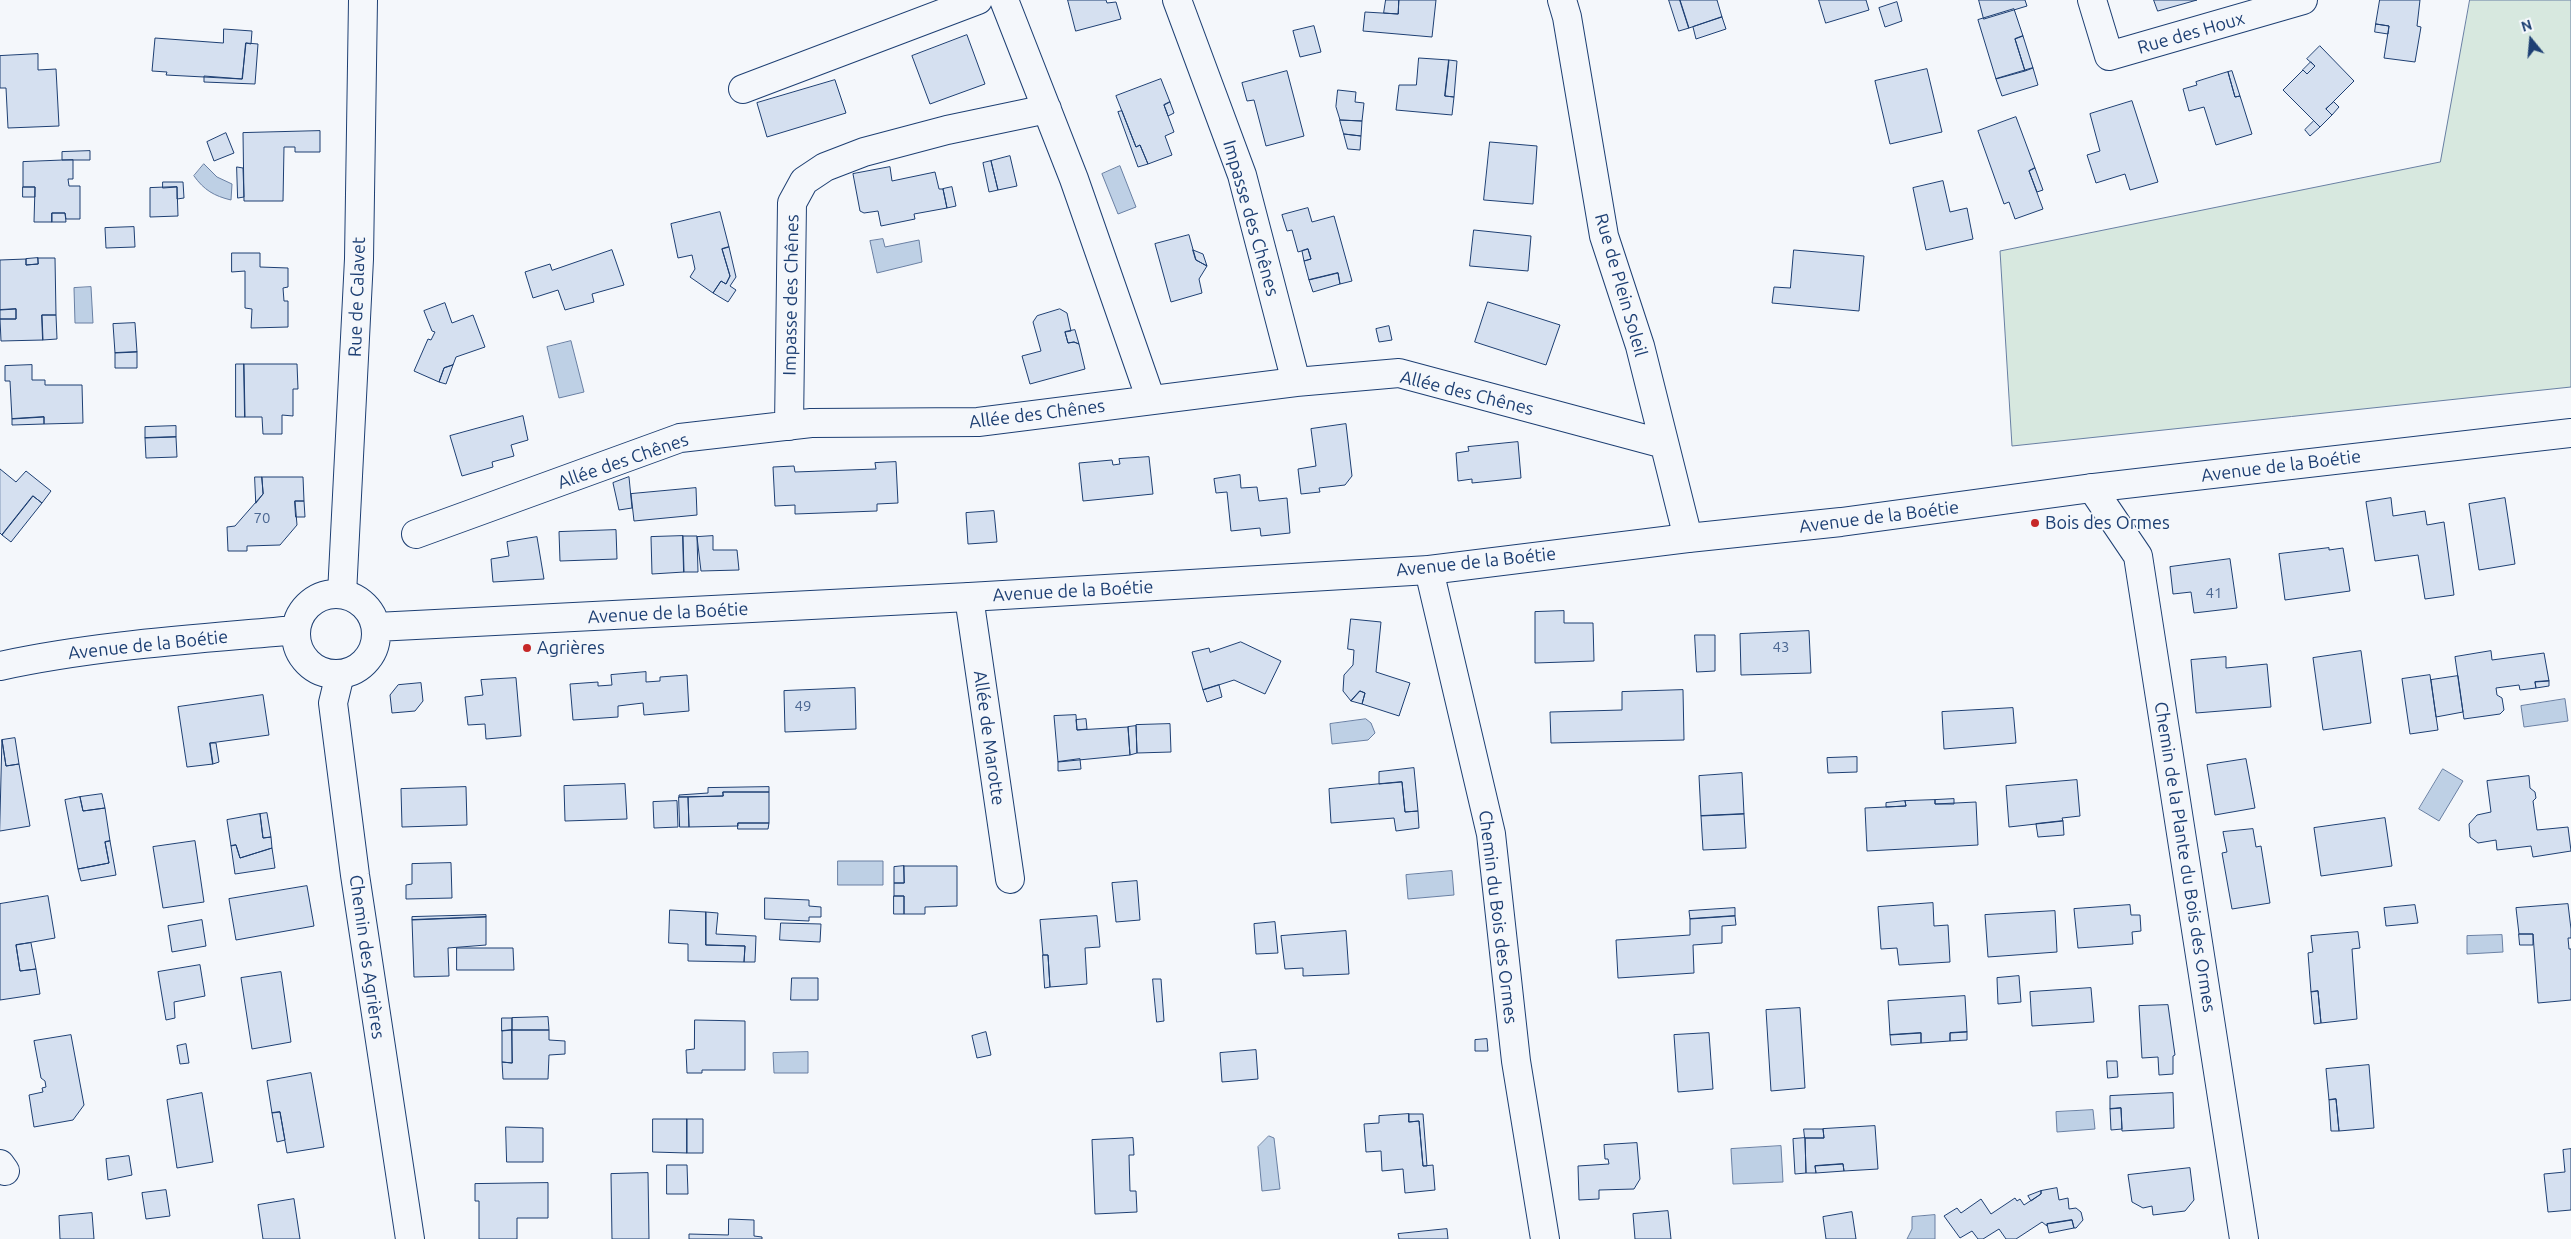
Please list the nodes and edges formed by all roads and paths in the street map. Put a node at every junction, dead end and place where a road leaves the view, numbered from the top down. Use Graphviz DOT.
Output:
graph roads {
  1 [pos="363,0"];
  2 [pos="978,0"];
  3 [pos="1004,0"];
  4 [pos="1177,0"];
  5 [pos="1562,0"];
  6 [pos="2092,0"];
  7 [pos="2303,0"];
  8 [pos="743,89"];
  9 [pos="1047,109"];
  10 [pos="1296,382"];
  11 [pos="1151,400"];
  12 [pos="789,426"];
  13 [pos="2571,433"];
  14 [pos="1664,444"];
  15 [pos="2092,488"];
  16 [pos="416,534"];
  17 [pos="1688,538"];
  18 [pos="1429,570"];
  19 [pos="342,594"];
  20 [pos="969,597"];
  21 [pos="376,628"];
  22 [pos="296,630"];
  23 [pos="0,666"];
  24 [pos="340,674"];
  25 [pos="1010,878"];
  26 [pos="410,1239"];
  27 [pos="1545,1239"];
  28 [pos="2244,1239"];
  1 -- 19 [label="street, Rue de Calavet"];
  2 -- 8 [label="street"];
  3 -- 9 [label="street"];
  4 -- 10 [label="street, Impasse des Chênes"];
  5 -- 14 [label="street, Rue de Plein Soleil"];
  6 -- 7 [label="street, Rue des Houx"];
  9 -- 11 [label="street"];
  9 -- 12 [label="street, Impasse des Chênes"];
  10 -- 11 [label="street, Allée des Chênes"];
  10 -- 14 [label="street, Allée des Chênes"];
  11 -- 12 [label="street, Allée des Chênes"];
  12 -- 16 [label="street, Allée des Chênes"];
  13 -- 15 [label="street, Avenue de la Boétie"];
  14 -- 17 [label="street, Rue de Plein Soleil"];
  15 -- 17 [label="street, Avenue de la Boétie"];
  15 -- 28 [label="street, Chemin de la Plante du Bois des Ormes"];
  17 -- 18 [label="street, Avenue de la Boétie"];
  18 -- 20 [label="street, Avenue de la Boétie"];
  18 -- 27 [label="street, Chemin du Bois des Ormes"];
  19 -- 21 [label="street"];
  19 -- 22 [label="street"];
  20 -- 21 [label="street, Avenue de la Boétie"];
  20 -- 25 [label="street, Allée de Marotte"];
  21 -- 24 [label="street"];
  22 -- 23 [label="street, Avenue de la Boétie"];
  22 -- 24 [label="street"];
  24 -- 26 [label="street, Chemin des Agrières"];
}
